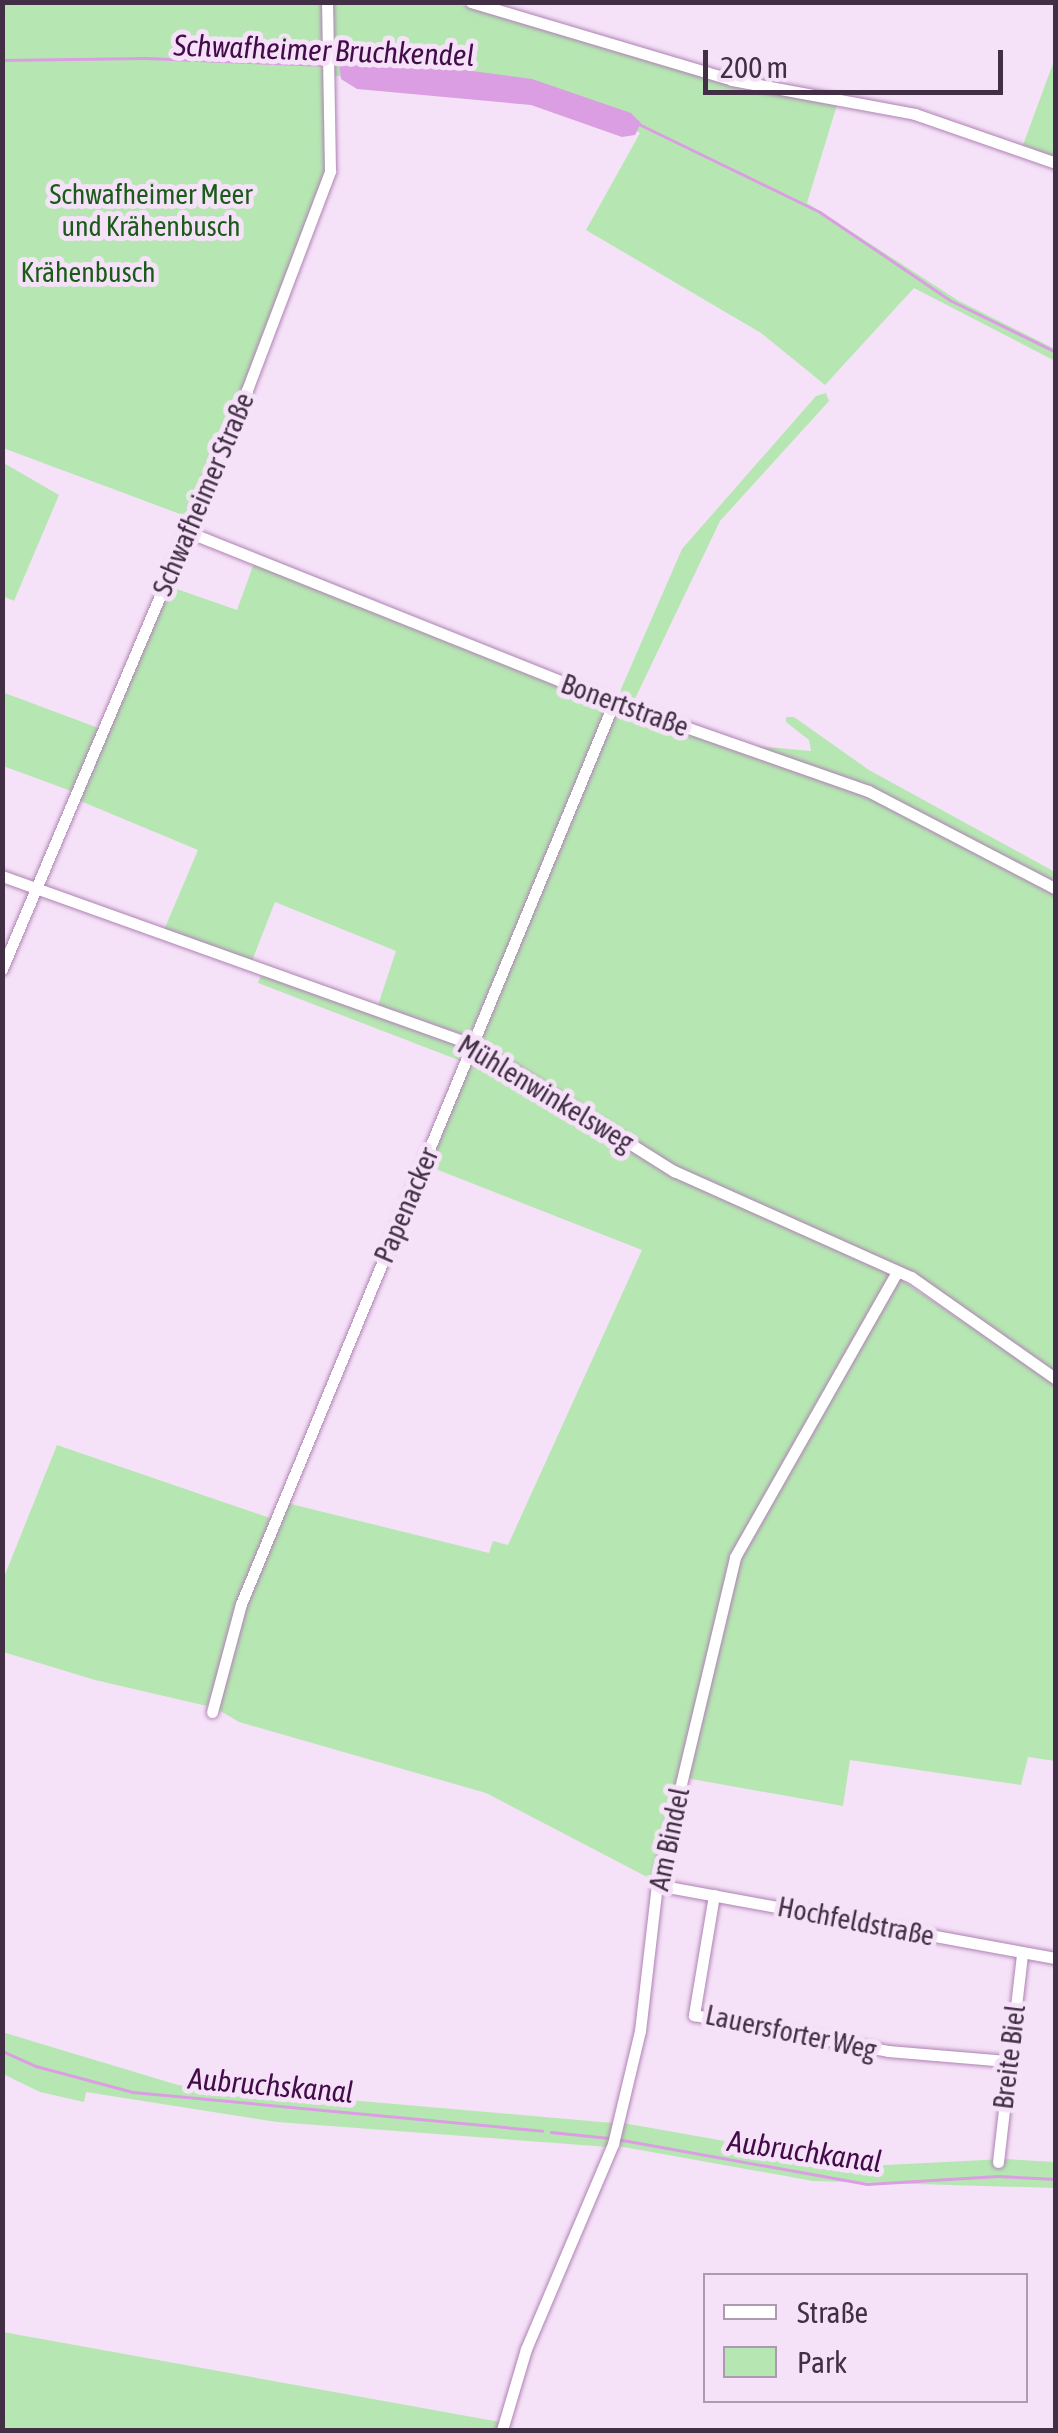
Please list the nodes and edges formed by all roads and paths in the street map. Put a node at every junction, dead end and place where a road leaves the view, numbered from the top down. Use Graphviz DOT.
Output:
graph roads {
  1 [pos="328,2"];
  2 [pos="472,2"];
  3 [pos="1056,163"];
  4 [pos="188,532"];
  5 [pos="614,702"];
  6 [pos="2,876"];
  7 [pos="36,888"];
  8 [pos="1056,889"];
  9 [pos="2,969"];
  10 [pos="472,1044"];
  11 [pos="897,1272"];
  12 [pos="1056,1379"];
  13 [pos="212,1712"];
  14 [pos="657,1886"];
  15 [pos="714,1896"];
  16 [pos="1022,1953"];
  17 [pos="1056,1958"];
  18 [pos="1006,2061"];
  19 [pos="998,2162"];
  20 [pos="502,2430"];
  1 -- 4 [label="street, Schwafheimer Straße"];
  2 -- 3 [label="street"];
  4 -- 5 [label="street, Bonertstraße"];
  4 -- 7 [label="street, Schwafheimer Straße"];
  5 -- 8 [label="street, Bonertstraße"];
  5 -- 10 [label="street, Papenacker"];
  6 -- 7 [label="street, Mühlenwinkelsweg"];
  7 -- 9 [label="street, Schwafheimer Straße"];
  7 -- 10 [label="street, Mühlenwinkelsweg"];
  10 -- 11 [label="street, Mühlenwinkelsweg"];
  10 -- 13 [label="street, Papenacker"];
  11 -- 12 [label="street, Mühlenwinkelsweg"];
  11 -- 14 [label="street, Am Bindel"];
  14 -- 15 [label="street, Hochfeldstraße"];
  14 -- 20 [label="street, Am Bindel"];
  15 -- 16 [label="street, Hochfeldstraße"];
  15 -- 18 [label="street, Lauersforter Weg"];
  16 -- 17 [label="street, Hochfeldstraße"];
  16 -- 18 [label="street, Breite Biel"];
  18 -- 19 [label="street, Breite Biel"];
}
